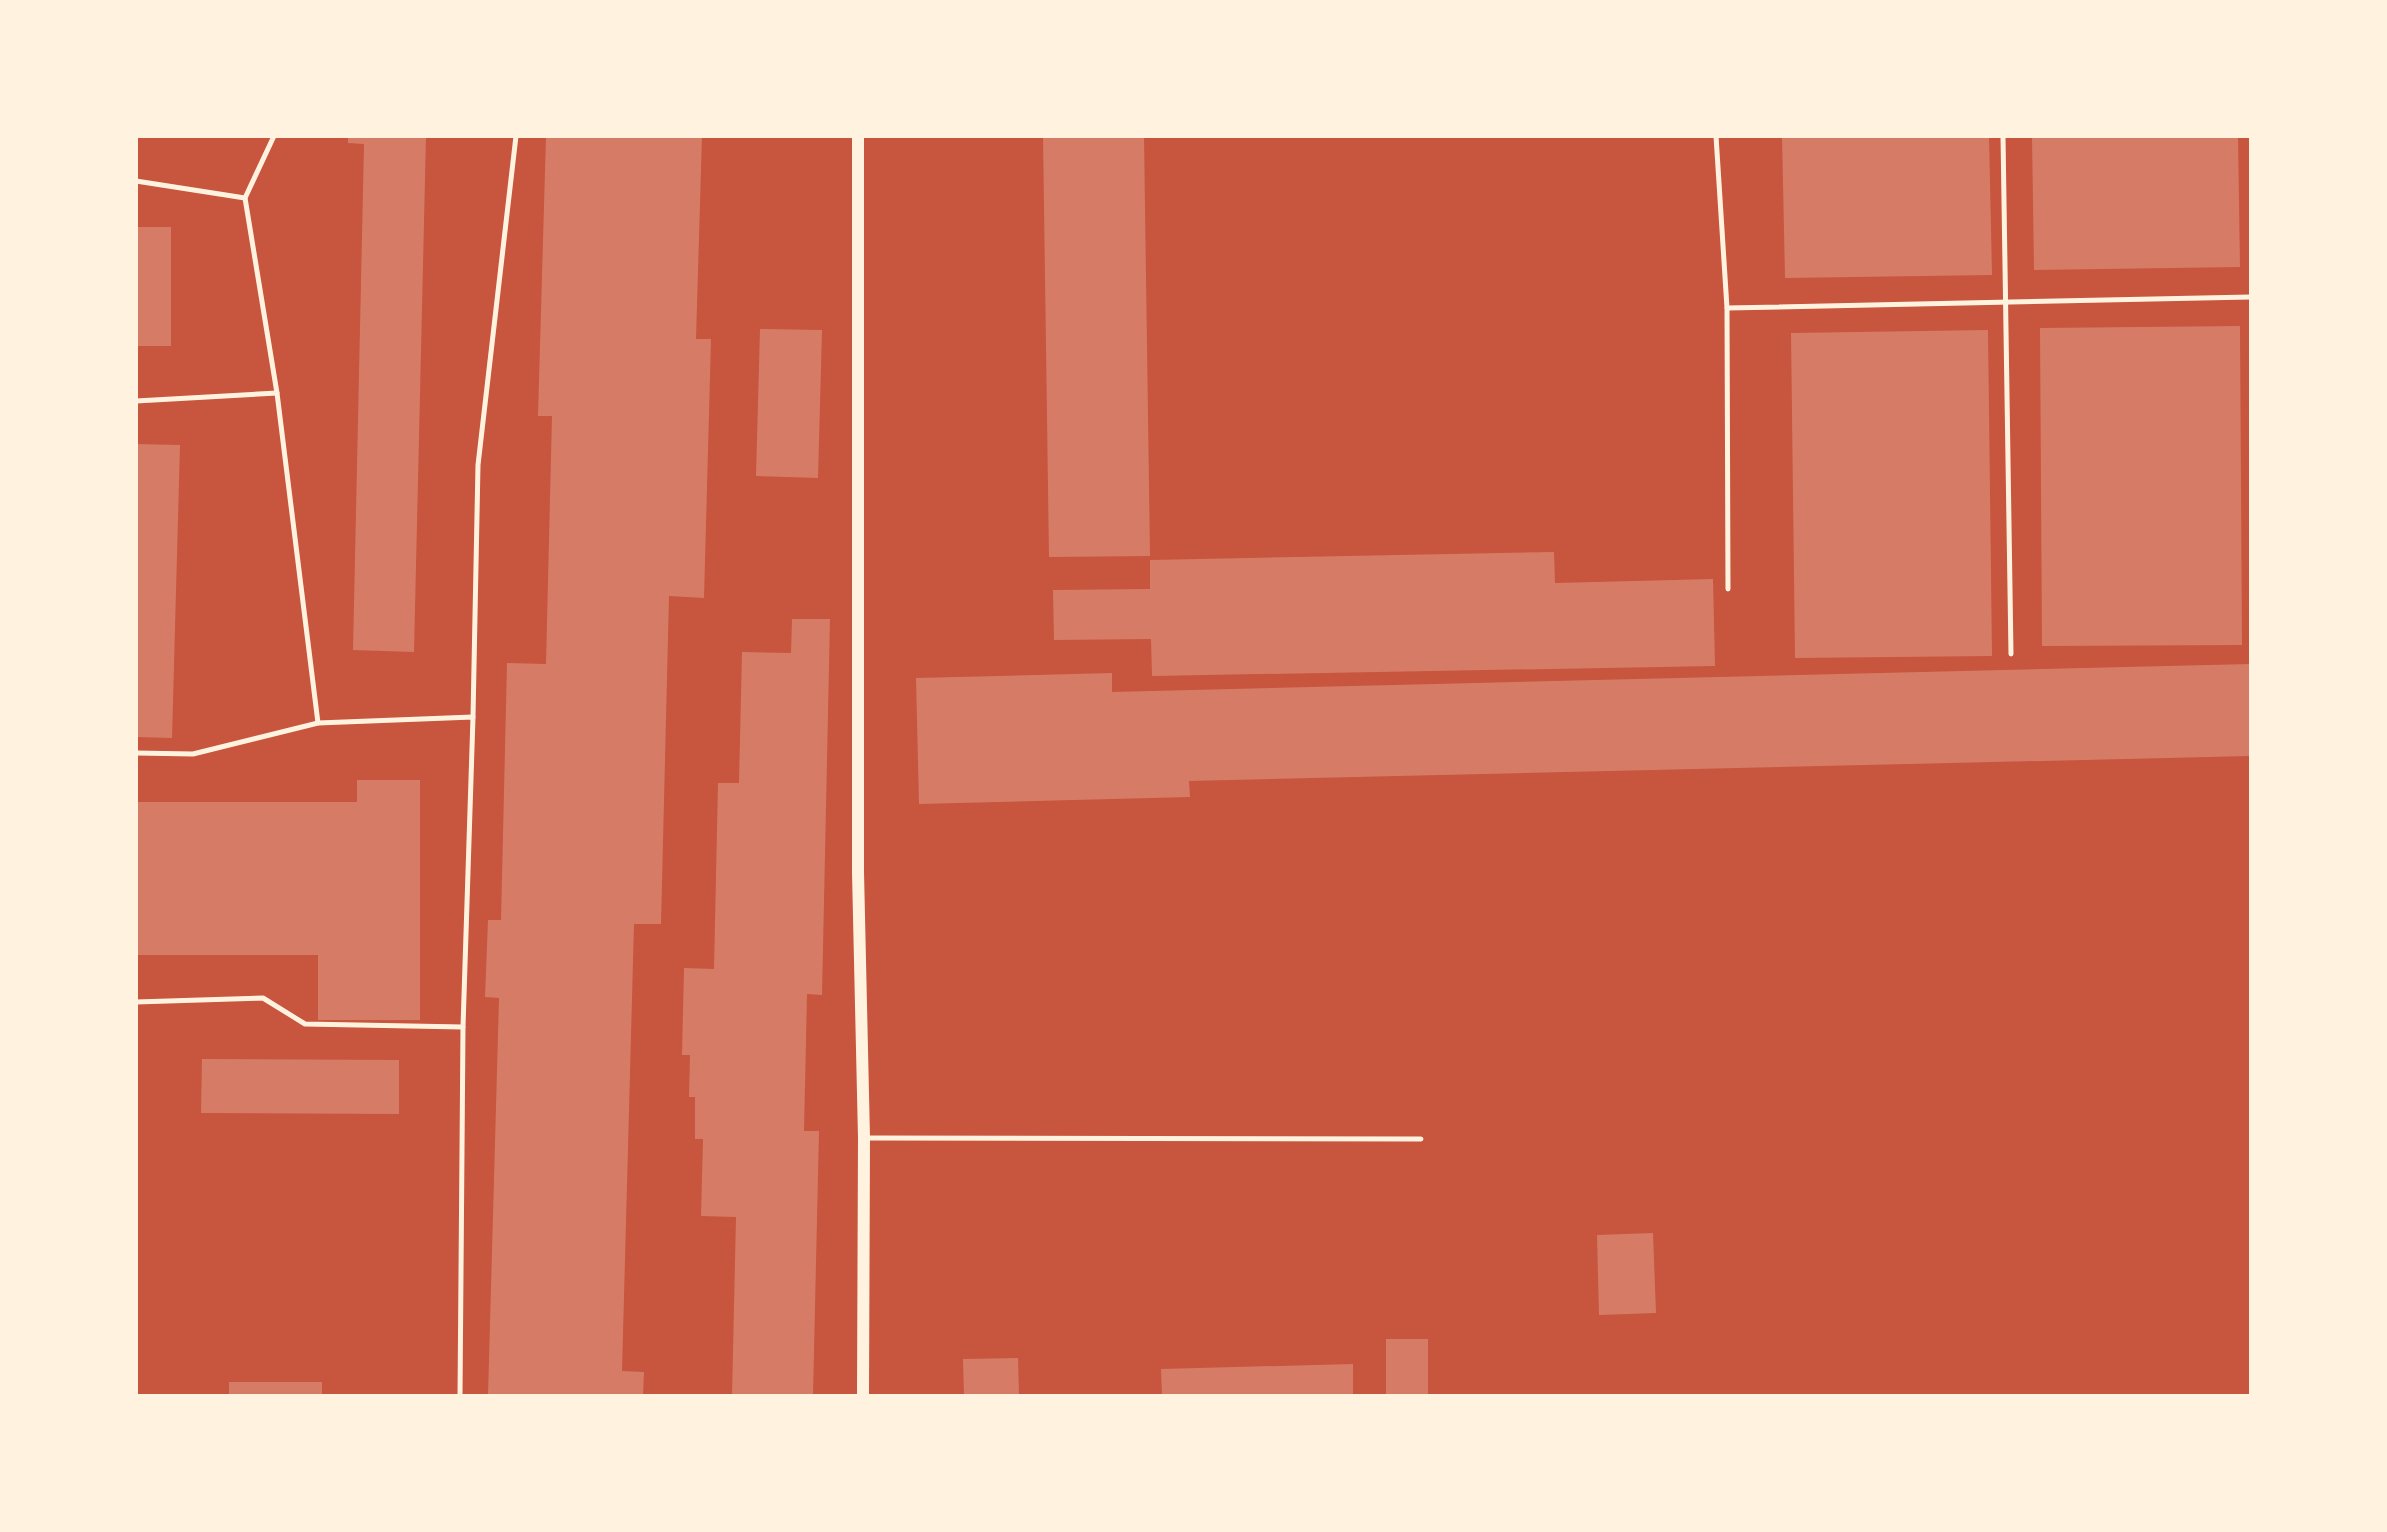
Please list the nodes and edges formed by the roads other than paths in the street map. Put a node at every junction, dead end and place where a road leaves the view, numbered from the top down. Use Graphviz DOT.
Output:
graph roads {
  1 [pos="274,136"];
  2 [pos="516,136"];
  3 [pos="858,136"];
  4 [pos="1716,136"];
  5 [pos="2003,136"];
  6 [pos="136,181"];
  7 [pos="245,198"];
  8 [pos="2250,297"];
  9 [pos="2007,302"];
  10 [pos="1727,308"];
  11 [pos="278,393"];
  12 [pos="136,401"];
  13 [pos="1728,589"];
  14 [pos="2011,654"];
  15 [pos="472,717"];
  16 [pos="318,723"];
  17 [pos="136,753"];
  18 [pos="136,1002"];
  19 [pos="463,1027"];
  20 [pos="864,1138"];
  21 [pos="1421,1139"];
  22 [pos="460,1395"];
  23 [pos="863,1395"];
  1 -- 7 [label="lane"];
  2 -- 15 [label="lane"];
  3 -- 20 [label="street"];
  4 -- 10 [label="lane"];
  5 -- 9 [label="lane"];
  6 -- 7 [label="lane"];
  7 -- 11 [label="lane"];
  8 -- 9 [label="lane"];
  9 -- 10 [label="lane"];
  9 -- 14 [label="lane"];
  10 -- 13 [label="lane"];
  11 -- 12 [label="lane"];
  11 -- 16 [label="lane"];
  15 -- 16 [label="lane"];
  15 -- 19 [label="lane"];
  16 -- 17 [label="lane"];
  18 -- 19 [label="lane"];
  19 -- 22 [label="lane"];
  20 -- 21 [label="lane"];
  20 -- 23 [label="street"];
}
